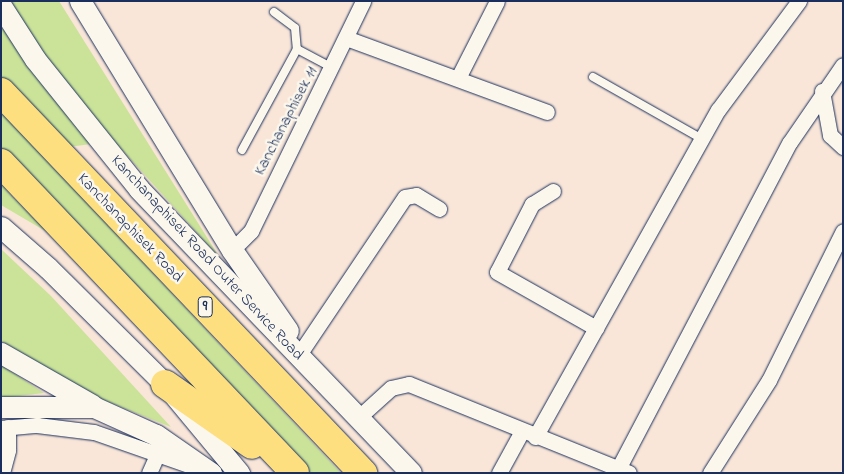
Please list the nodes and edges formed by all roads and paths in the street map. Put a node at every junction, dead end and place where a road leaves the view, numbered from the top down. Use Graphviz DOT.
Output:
graph roads {
  1 [pos="363,1"];
  2 [pos="497,1"];
  3 [pos="799,1"];
  4 [pos="81,2"];
  5 [pos="1,6"];
  6 [pos="274,12"];
  7 [pos="346,38"];
  8 [pos="297,49"];
  9 [pos="843,65"];
  10 [pos="332,68"];
  11 [pos="593,76"];
  12 [pos="458,78"];
  13 [pos="822,91"];
  14 [pos="1,92"];
  15 [pos="547,112"];
  16 [pos="702,139"];
  17 [pos="843,147"];
  18 [pos="242,150"];
  19 [pos="7,170"];
  20 [pos="553,192"];
  21 [pos="439,209"];
  22 [pos="1,227"];
  23 [pos="843,231"];
  24 [pos="232,250"];
  25 [pos="596,328"];
  26 [pos="302,350"];
  27 [pos="1,353"];
  28 [pos="322,380"];
  29 [pos="165,384"];
  30 [pos="1,407"];
  31 [pos="94,407"];
  32 [pos="358,417"];
  33 [pos="5,427"];
  34 [pos="529,434"];
  35 [pos="157,455"];
  36 [pos="624,471"];
  37 [pos="210,472"];
  38 [pos="2,473"];
  39 [pos="150,473"];
  40 [pos="239,473"];
  41 [pos="294,473"];
  42 [pos="362,473"];
  43 [pos="410,473"];
  44 [pos="499,473"];
  45 [pos="710,473"];
  1 -- 7 [label="street, Kanchanaphisek 11"];
  2 -- 12 [label="street"];
  3 -- 16 [label="street"];
  4 -- 24 [label="main road"];
  5 -- 28 [label="main road, Kanchanaphisek Road Outer Service Road"];
  6 -- 8 [label="lane"];
  7 -- 10 [label="street, Kanchanaphisek 11"];
  7 -- 12 [label="street"];
  8 -- 10 [label="lane"];
  8 -- 18 [label="lane"];
  9 -- 13 [label="street"];
  10 -- 24 [label="street, Kanchanaphisek 11"];
  11 -- 16 [label="lane"];
  12 -- 15 [label="street"];
  13 -- 17 [label="street"];
  13 -- 36 [label="street"];
  14 -- 42 [label="highway, Kanchanaphisek Road / 9"];
  16 -- 25 [label="street"];
  19 -- 41 [label="highway"];
  20 -- 25 [label="street"];
  21 -- 26 [label="street"];
  22 -- 29 [label="main road"];
  23 -- 45 [label="street"];
  24 -- 26 [label="main road"];
  25 -- 34 [label="street"];
  26 -- 28 [label="main road"];
  27 -- 31 [label="main road"];
  28 -- 32 [label="main road, Kanchanaphisek Road Outer Service Road"];
  29 -- 40 [label="main road"];
  29 -- 41 [label="highway"];
  30 -- 31 [label="main road"];
  31 -- 37 [label="main road"];
  32 -- 34 [label="street"];
  32 -- 43 [label="main road, Kanchanaphisek Road Outer Service Road"];
  33 -- 35 [label="street"];
  33 -- 38 [label="street"];
  34 -- 36 [label="street"];
  34 -- 44 [label="street"];
  35 -- 37 [label="street"];
  35 -- 39 [label="street"];
}
